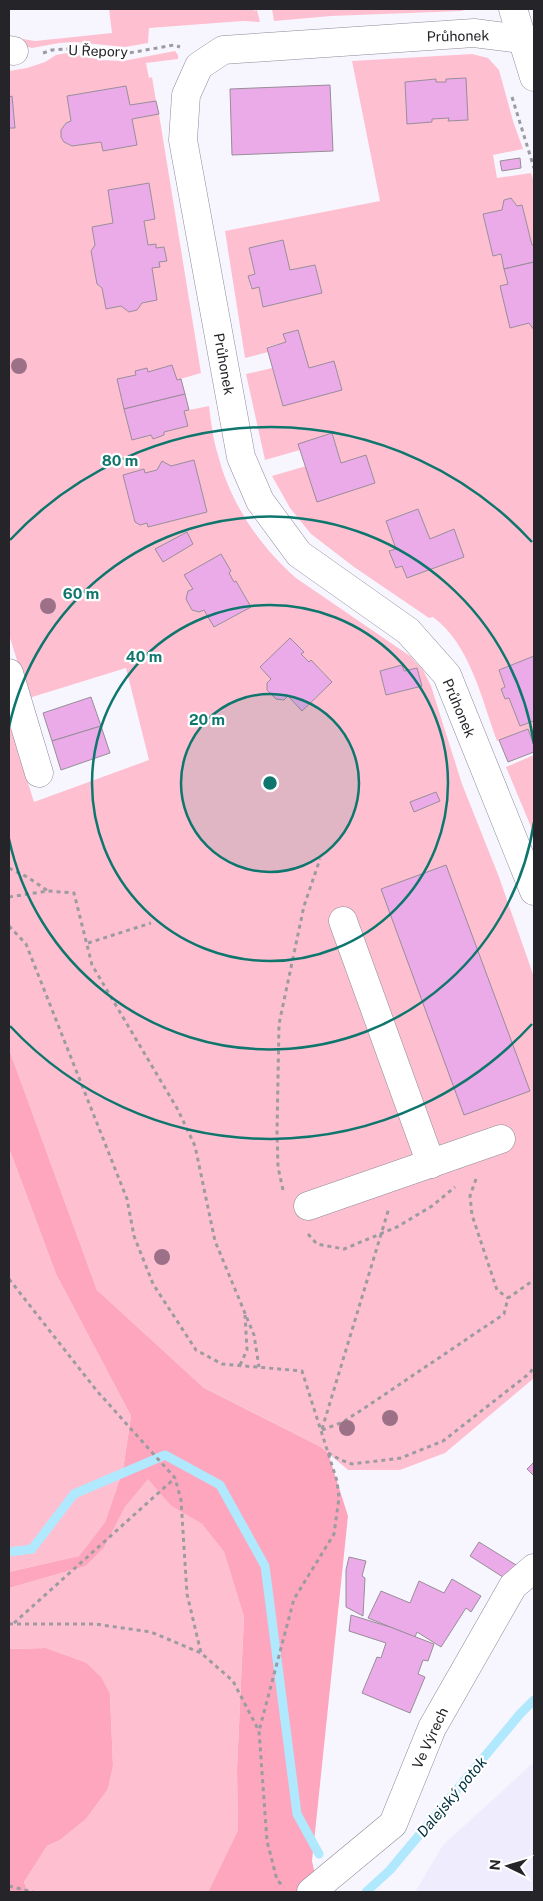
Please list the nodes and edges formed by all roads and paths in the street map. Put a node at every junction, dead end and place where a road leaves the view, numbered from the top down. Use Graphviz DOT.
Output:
graph roads {
  1 [pos="513,9"];
  2 [pos="528,42"];
  3 [pos="185,48"];
  4 [pos="20,52"];
  5 [pos="534,77"];
  6 [pos="512,96"];
  7 [pos="534,168"];
  8 [pos="9,675"];
  9 [pos="39,774"];
  10 [pos="320,859"];
  11 [pos="9,868"];
  12 [pos="48,891"];
  13 [pos="534,891"];
  14 [pos="9,897"];
  15 [pos="343,920"];
  16 [pos="151,923"];
  17 [pos="9,926"];
  18 [pos="88,943"];
  19 [pos="501,1139"];
  20 [pos="474,1160"];
  21 [pos="430,1164"];
  22 [pos="396,1176"];
  23 [pos="284,1194"];
  24 [pos="306,1218"];
  25 [pos="382,1233"];
  26 [pos="9,1279"];
  27 [pos="534,1280"];
  28 [pos="508,1298"];
  29 [pos="245,1312"];
  30 [pos="240,1365"];
  31 [pos="534,1366"];
  32 [pos="259,1367"];
  33 [pos="321,1430"];
  34 [pos="328,1453"];
  35 [pos="175,1478"];
  36 [pos="534,1568"];
  37 [pos="14,1623"];
  38 [pos="9,1624"];
  39 [pos="201,1653"];
  40 [pos="259,1731"];
  41 [pos="9,1886"];
  42 [pos="33,1892"];
  43 [pos="290,1892"];
  44 [pos="311,1892"];
  1 -- 2 [label="street"];
  2 -- 5 [label="street"];
  2 -- 13 [label="street, Průhonek"];
  3 -- 4 [label="path, U Řepory"];
  6 -- 7 [label="path"];
  8 -- 9 [label="street"];
  10 -- 23 [label="path"];
  11 -- 12 [label="path"];
  12 -- 14 [label="path"];
  12 -- 18 [label="path"];
  15 -- 21 [label="street"];
  16 -- 18 [label="path"];
  17 -- 30 [label="path"];
  18 -- 29 [label="path"];
  19 -- 20 [label="street"];
  20 -- 21 [label="street"];
  20 -- 25 [label="path"];
  20 -- 28 [label="path"];
  21 -- 22 [label="street"];
  22 -- 24 [label="street"];
  22 -- 25 [label="path"];
  24 -- 25 [label="path"];
  25 -- 33 [label="path"];
  26 -- 35 [label="path"];
  27 -- 28 [label="path"];
  28 -- 33 [label="path"];
  29 -- 30 [label="path"];
  29 -- 32 [label="path"];
  30 -- 32 [label="path"];
  31 -- 34 [label="path"];
  32 -- 33 [label="path"];
  33 -- 34 [label="path"];
  34 -- 40 [label="path"];
  35 -- 37 [label="path"];
  35 -- 39 [label="path"];
  36 -- 44 [label="street, Ve Výrech"];
  37 -- 38 [label="path"];
  37 -- 39 [label="path"];
  39 -- 40 [label="path"];
  40 -- 43 [label="path"];
  41 -- 42 [label="path"];
}
